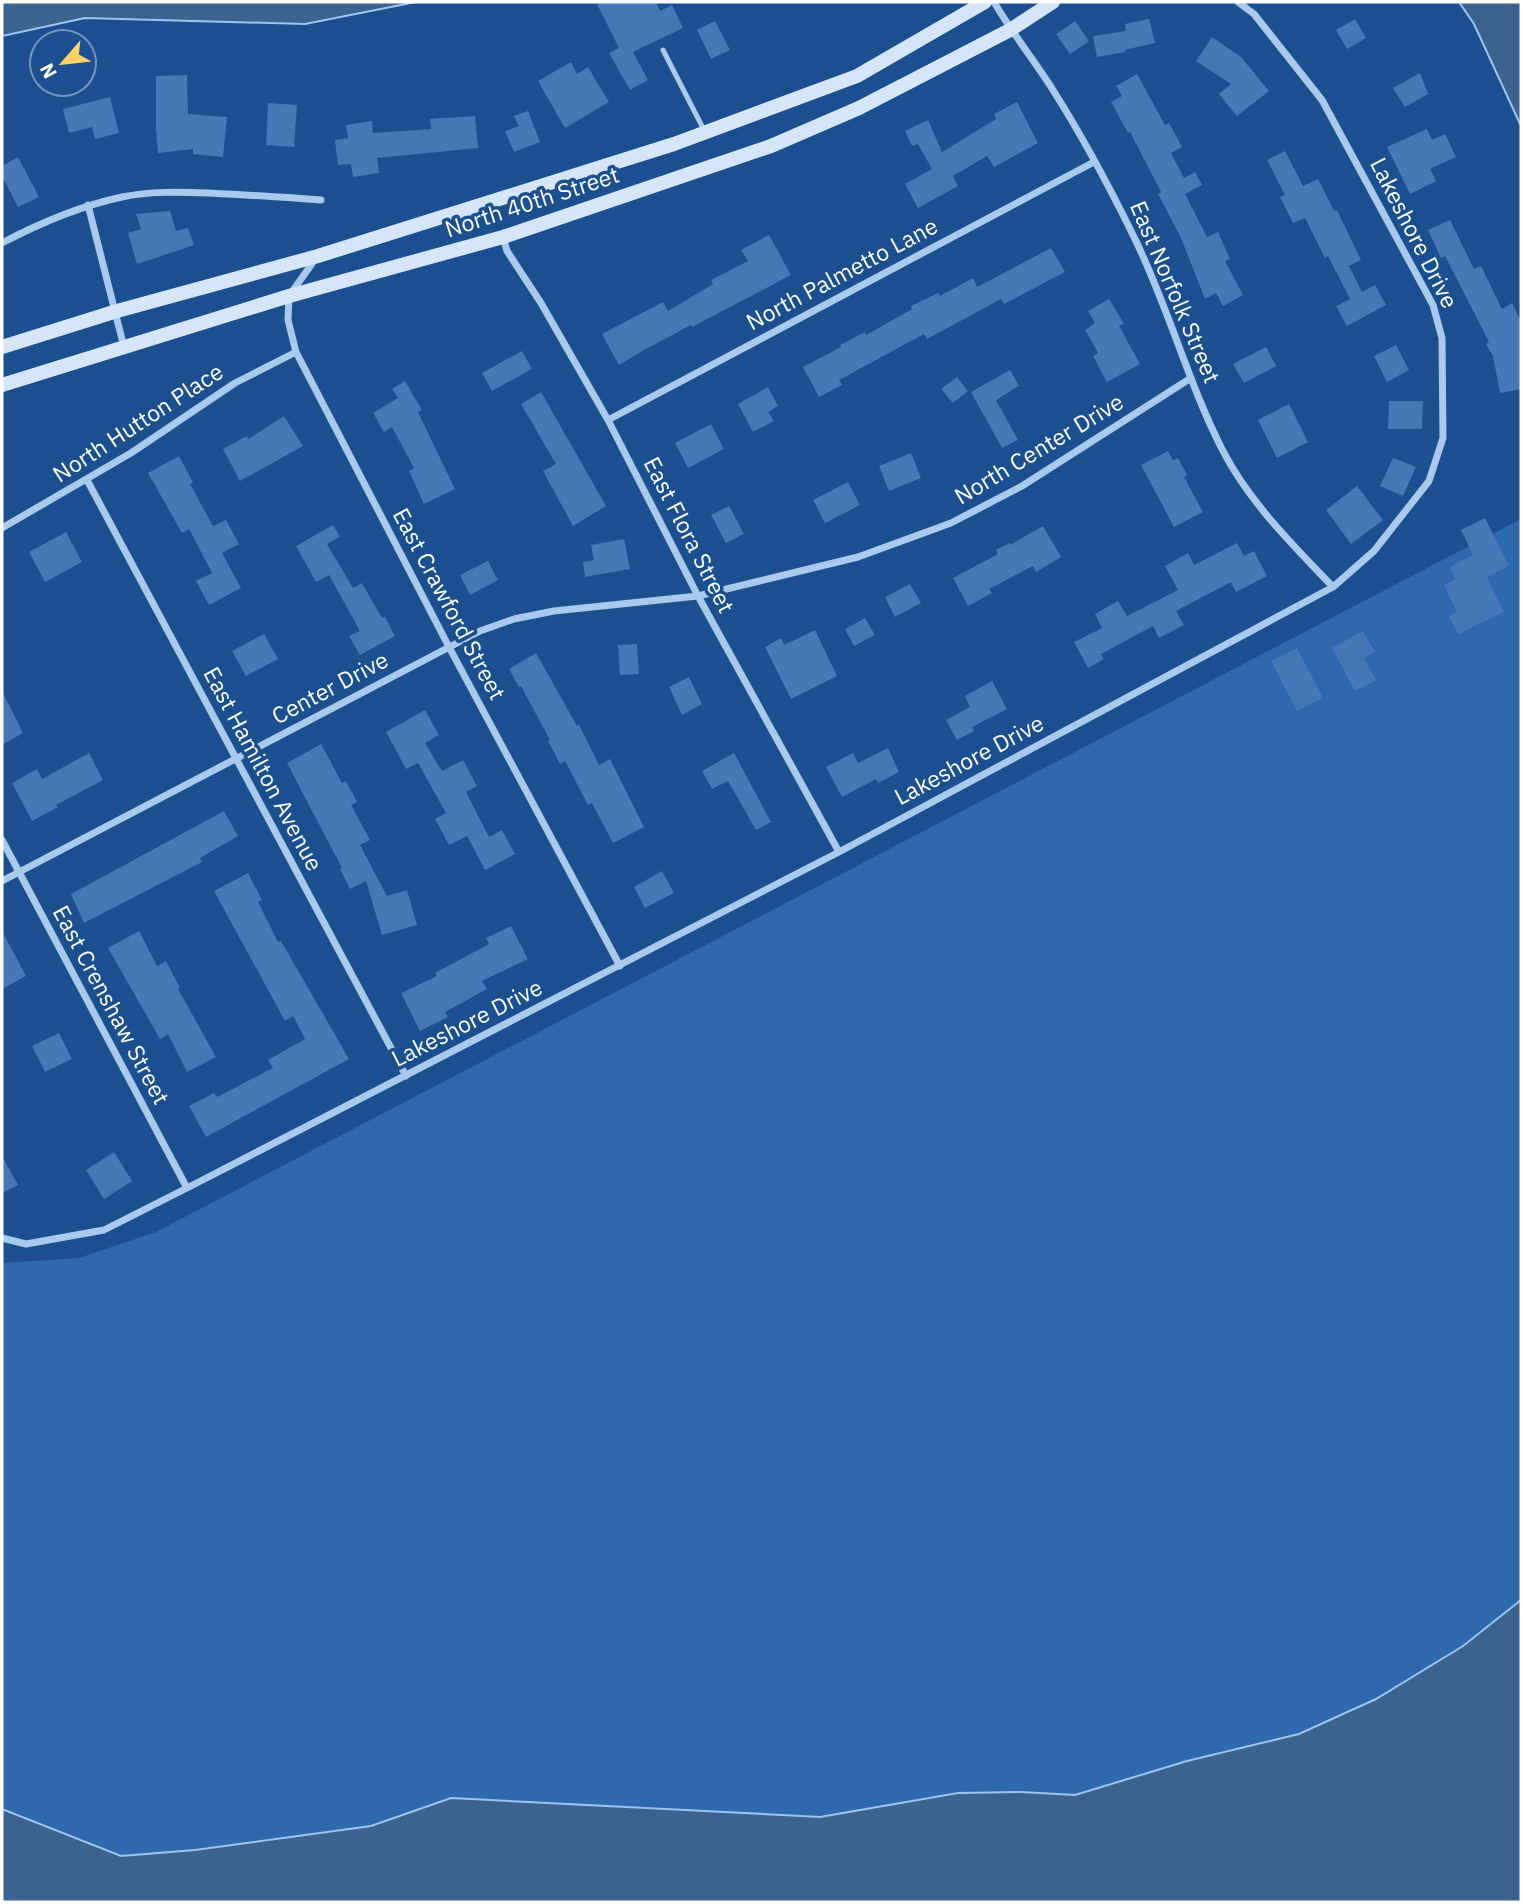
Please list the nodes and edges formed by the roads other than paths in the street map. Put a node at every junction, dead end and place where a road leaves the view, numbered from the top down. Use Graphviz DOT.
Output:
graph roads {
  1 [pos="985,2"];
  2 [pos="993,2"];
  3 [pos="1053,2"];
  4 [pos="1238,2"];
  5 [pos="1010,30"];
  6 [pos="663,50"];
  7 [pos="705,132"];
  8 [pos="1094,162"];
  9 [pos="321,200"];
  10 [pos="88,205"];
  11 [pos="503,237"];
  12 [pos="2,243"];
  13 [pos="318,256"];
  14 [pos="289,296"];
  15 [pos="117,311"];
  16 [pos="2,347"];
  17 [pos="125,347"];
  18 [pos="296,352"];
  19 [pos="1191,378"];
  20 [pos="2,385"];
  21 [pos="608,420"];
  22 [pos="87,480"];
  23 [pos="2,528"];
  24 [pos="1333,587"];
  25 [pos="698,596"];
  26 [pos="449,647"];
  27 [pos="236,759"];
  28 [pos="2,840"];
  29 [pos="839,852"];
  30 [pos="19,873"];
  31 [pos="2,881"];
  32 [pos="620,965"];
  33 [pos="406,1076"];
  34 [pos="187,1188"];
  35 [pos="2,1238"];
  1 -- 7 [label="main road, North 40th Street"];
  2 -- 5 [label="street, East Norfolk Street"];
  3 -- 5 [label="main road, North 40th Street"];
  4 -- 24 [label="street, Lakeshore Drive"];
  5 -- 8 [label="street, East Norfolk Street"];
  5 -- 11 [label="main road, North 40th Street"];
  6 -- 7 [label="lane"];
  7 -- 13 [label="main road, North 40th Street"];
  8 -- 19 [label="street, East Norfolk Street"];
  8 -- 21 [label="street, North Palmetto Lane"];
  9 -- 10 [label="street"];
  10 -- 12 [label="street"];
  10 -- 15 [label="street"];
  11 -- 14 [label="main road, North 40th Street"];
  11 -- 21 [label="street, East Flora Street"];
  13 -- 14 [label="street"];
  13 -- 15 [label="main road, North 40th Street"];
  14 -- 17 [label="main road, North 40th Street"];
  14 -- 18 [label="street, East Crawford Street"];
  15 -- 16 [label="main road, North 40th Street"];
  15 -- 17 [label="street"];
  17 -- 20 [label="main road, North 40th Street"];
  18 -- 22 [label="street, North Hutton Place"];
  18 -- 26 [label="street, East Crawford Street"];
  19 -- 24 [label="street, East Norfolk Street"];
  19 -- 25 [label="street, North Center Drive"];
  21 -- 25 [label="street, East Flora Street"];
  22 -- 23 [label="street, North Hutton Place"];
  22 -- 27 [label="street, East Hamilton Avenue"];
  24 -- 29 [label="street, Lakeshore Drive"];
  25 -- 26 [label="street, Center Drive"];
  25 -- 29 [label="street, East Flora Street"];
  26 -- 27 [label="street, Center Drive"];
  26 -- 32 [label="street, East Crawford Street"];
  27 -- 30 [label="street, Center Drive"];
  27 -- 33 [label="street, East Hamilton Avenue"];
  28 -- 30 [label="street, East Crenshaw Street"];
  29 -- 32 [label="street, Lakeshore Drive"];
  30 -- 31 [label="street, Center Drive"];
  30 -- 34 [label="street, East Crenshaw Street"];
  32 -- 33 [label="street, Lakeshore Drive"];
  33 -- 34 [label="street, Lakeshore Drive"];
  34 -- 35 [label="street, Lakeshore Drive"];
}
